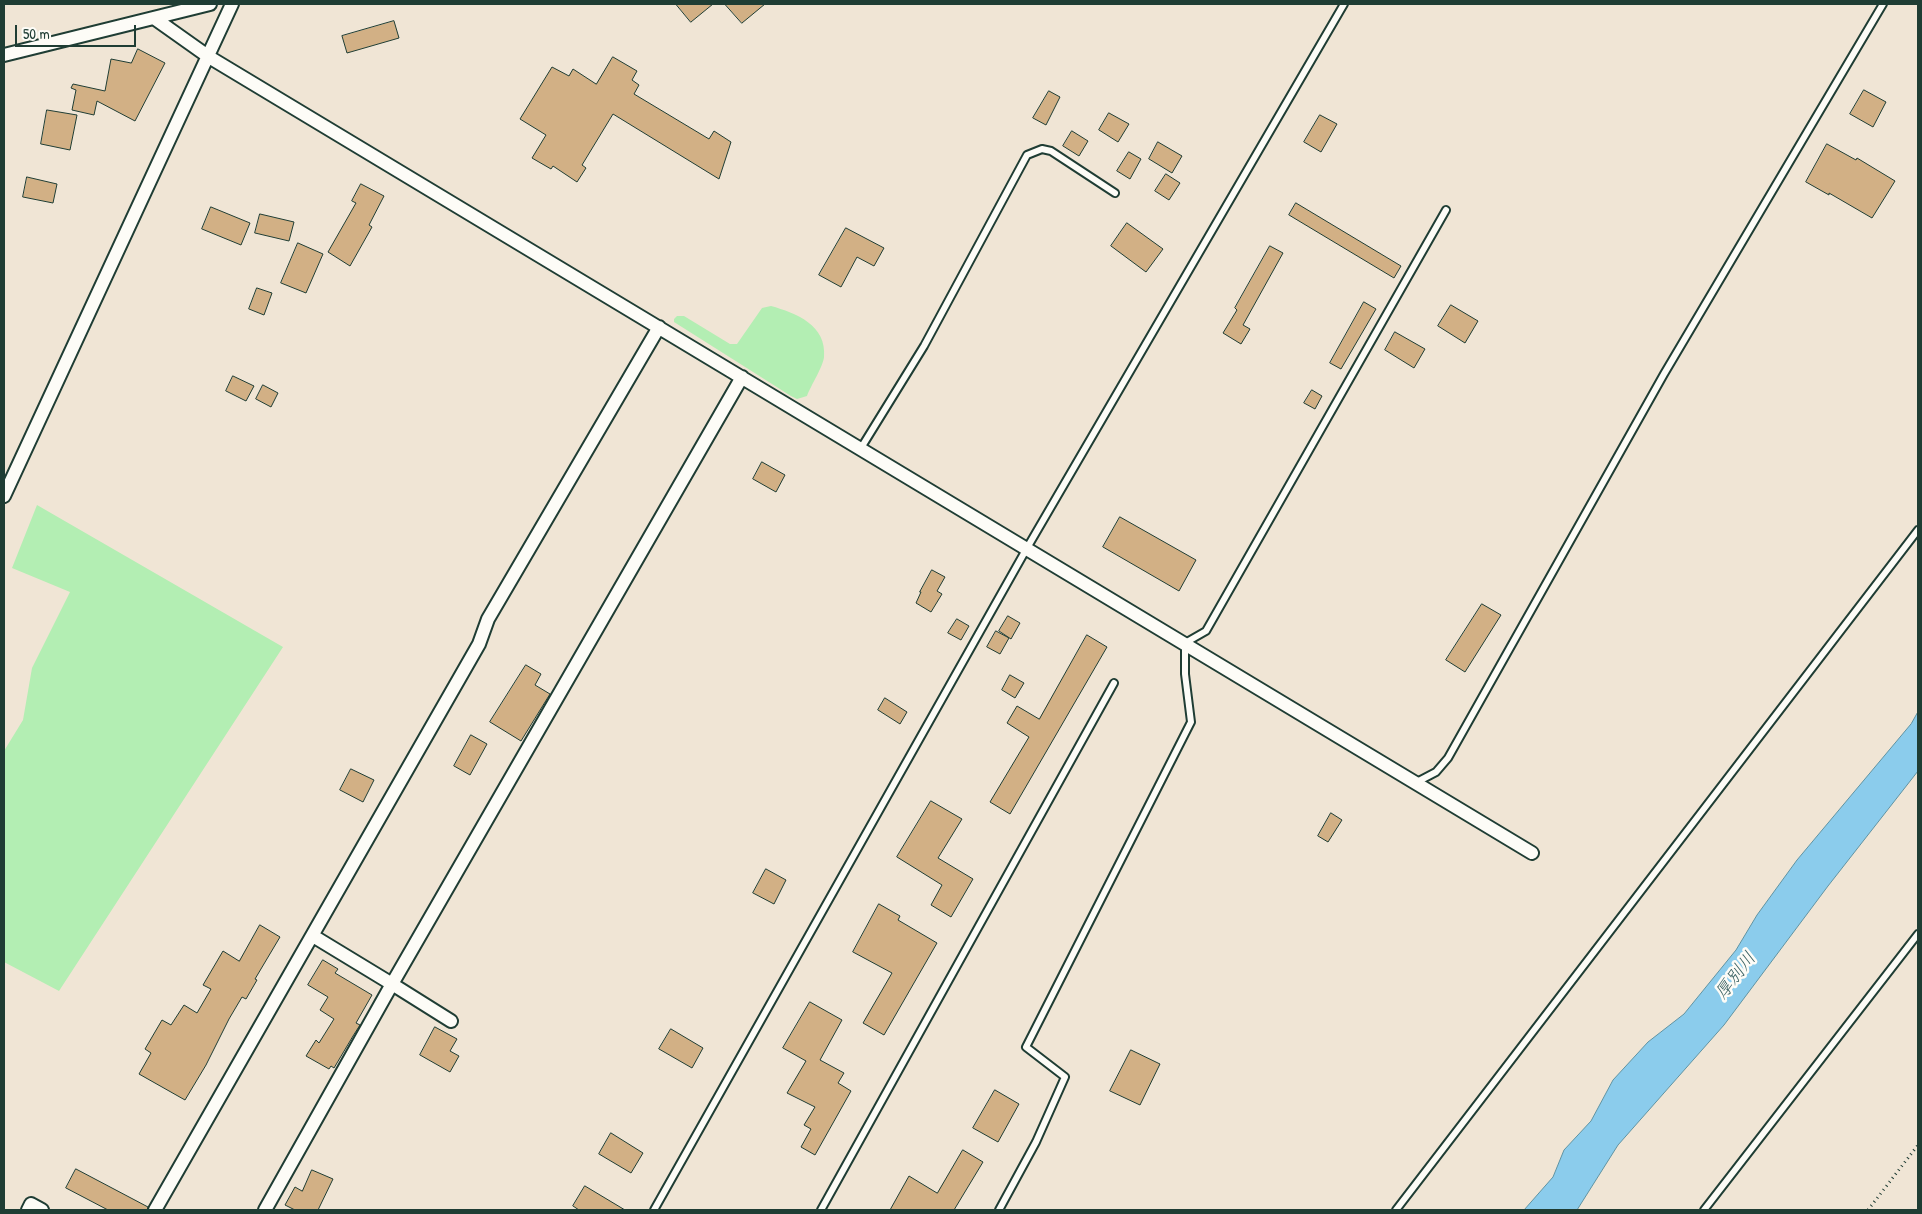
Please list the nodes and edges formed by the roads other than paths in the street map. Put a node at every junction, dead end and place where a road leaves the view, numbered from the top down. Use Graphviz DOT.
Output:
graph roads {
  1 [pos="210,4"];
  2 [pos="232,4"];
  3 [pos="1344,4"];
  4 [pos="1883,4"];
  5 [pos="154,18"];
  6 [pos="4,55"];
  7 [pos="209,57"];
  8 [pos="1115,193"];
  9 [pos="1446,210"];
  10 [pos="659,327"];
  11 [pos="742,377"];
  12 [pos="860,448"];
  13 [pos="4,496"];
  14 [pos="1918,530"];
  15 [pos="1027,548"];
  16 [pos="1185,643"];
  17 [pos="1114,683"];
  18 [pos="1416,783"];
  19 [pos="1532,853"];
  20 [pos="1918,934"];
  21 [pos="313,936"];
  22 [pos="392,984"];
  23 [pos="451,1021"];
  24 [pos="28,1210"];
  25 [pos="42,1210"];
  26 [pos="155,1210"];
  27 [pos="265,1210"];
  28 [pos="654,1210"];
  29 [pos="822,1210"];
  30 [pos="999,1210"];
  31 [pos="1396,1210"];
  32 [pos="1704,1210"];
  1 -- 5 [label="street"];
  2 -- 7 [label="street"];
  3 -- 15 [label="lane"];
  4 -- 18 [label="lane"];
  5 -- 6 [label="street"];
  5 -- 7 [label="street"];
  7 -- 10 [label="street"];
  7 -- 13 [label="street"];
  8 -- 12 [label="lane"];
  9 -- 16 [label="lane"];
  10 -- 11 [label="street"];
  10 -- 21 [label="street"];
  11 -- 12 [label="street"];
  11 -- 22 [label="street"];
  12 -- 15 [label="street"];
  14 -- 31 [label="lane"];
  15 -- 16 [label="street"];
  15 -- 28 [label="lane"];
  16 -- 18 [label="street"];
  16 -- 30 [label="lane"];
  17 -- 29 [label="lane"];
  18 -- 19 [label="street"];
  20 -- 32 [label="lane"];
  21 -- 22 [label="street"];
  21 -- 26 [label="street"];
  22 -- 23 [label="street"];
  22 -- 27 [label="street"];
  24 -- 25 [label="street"];
}
